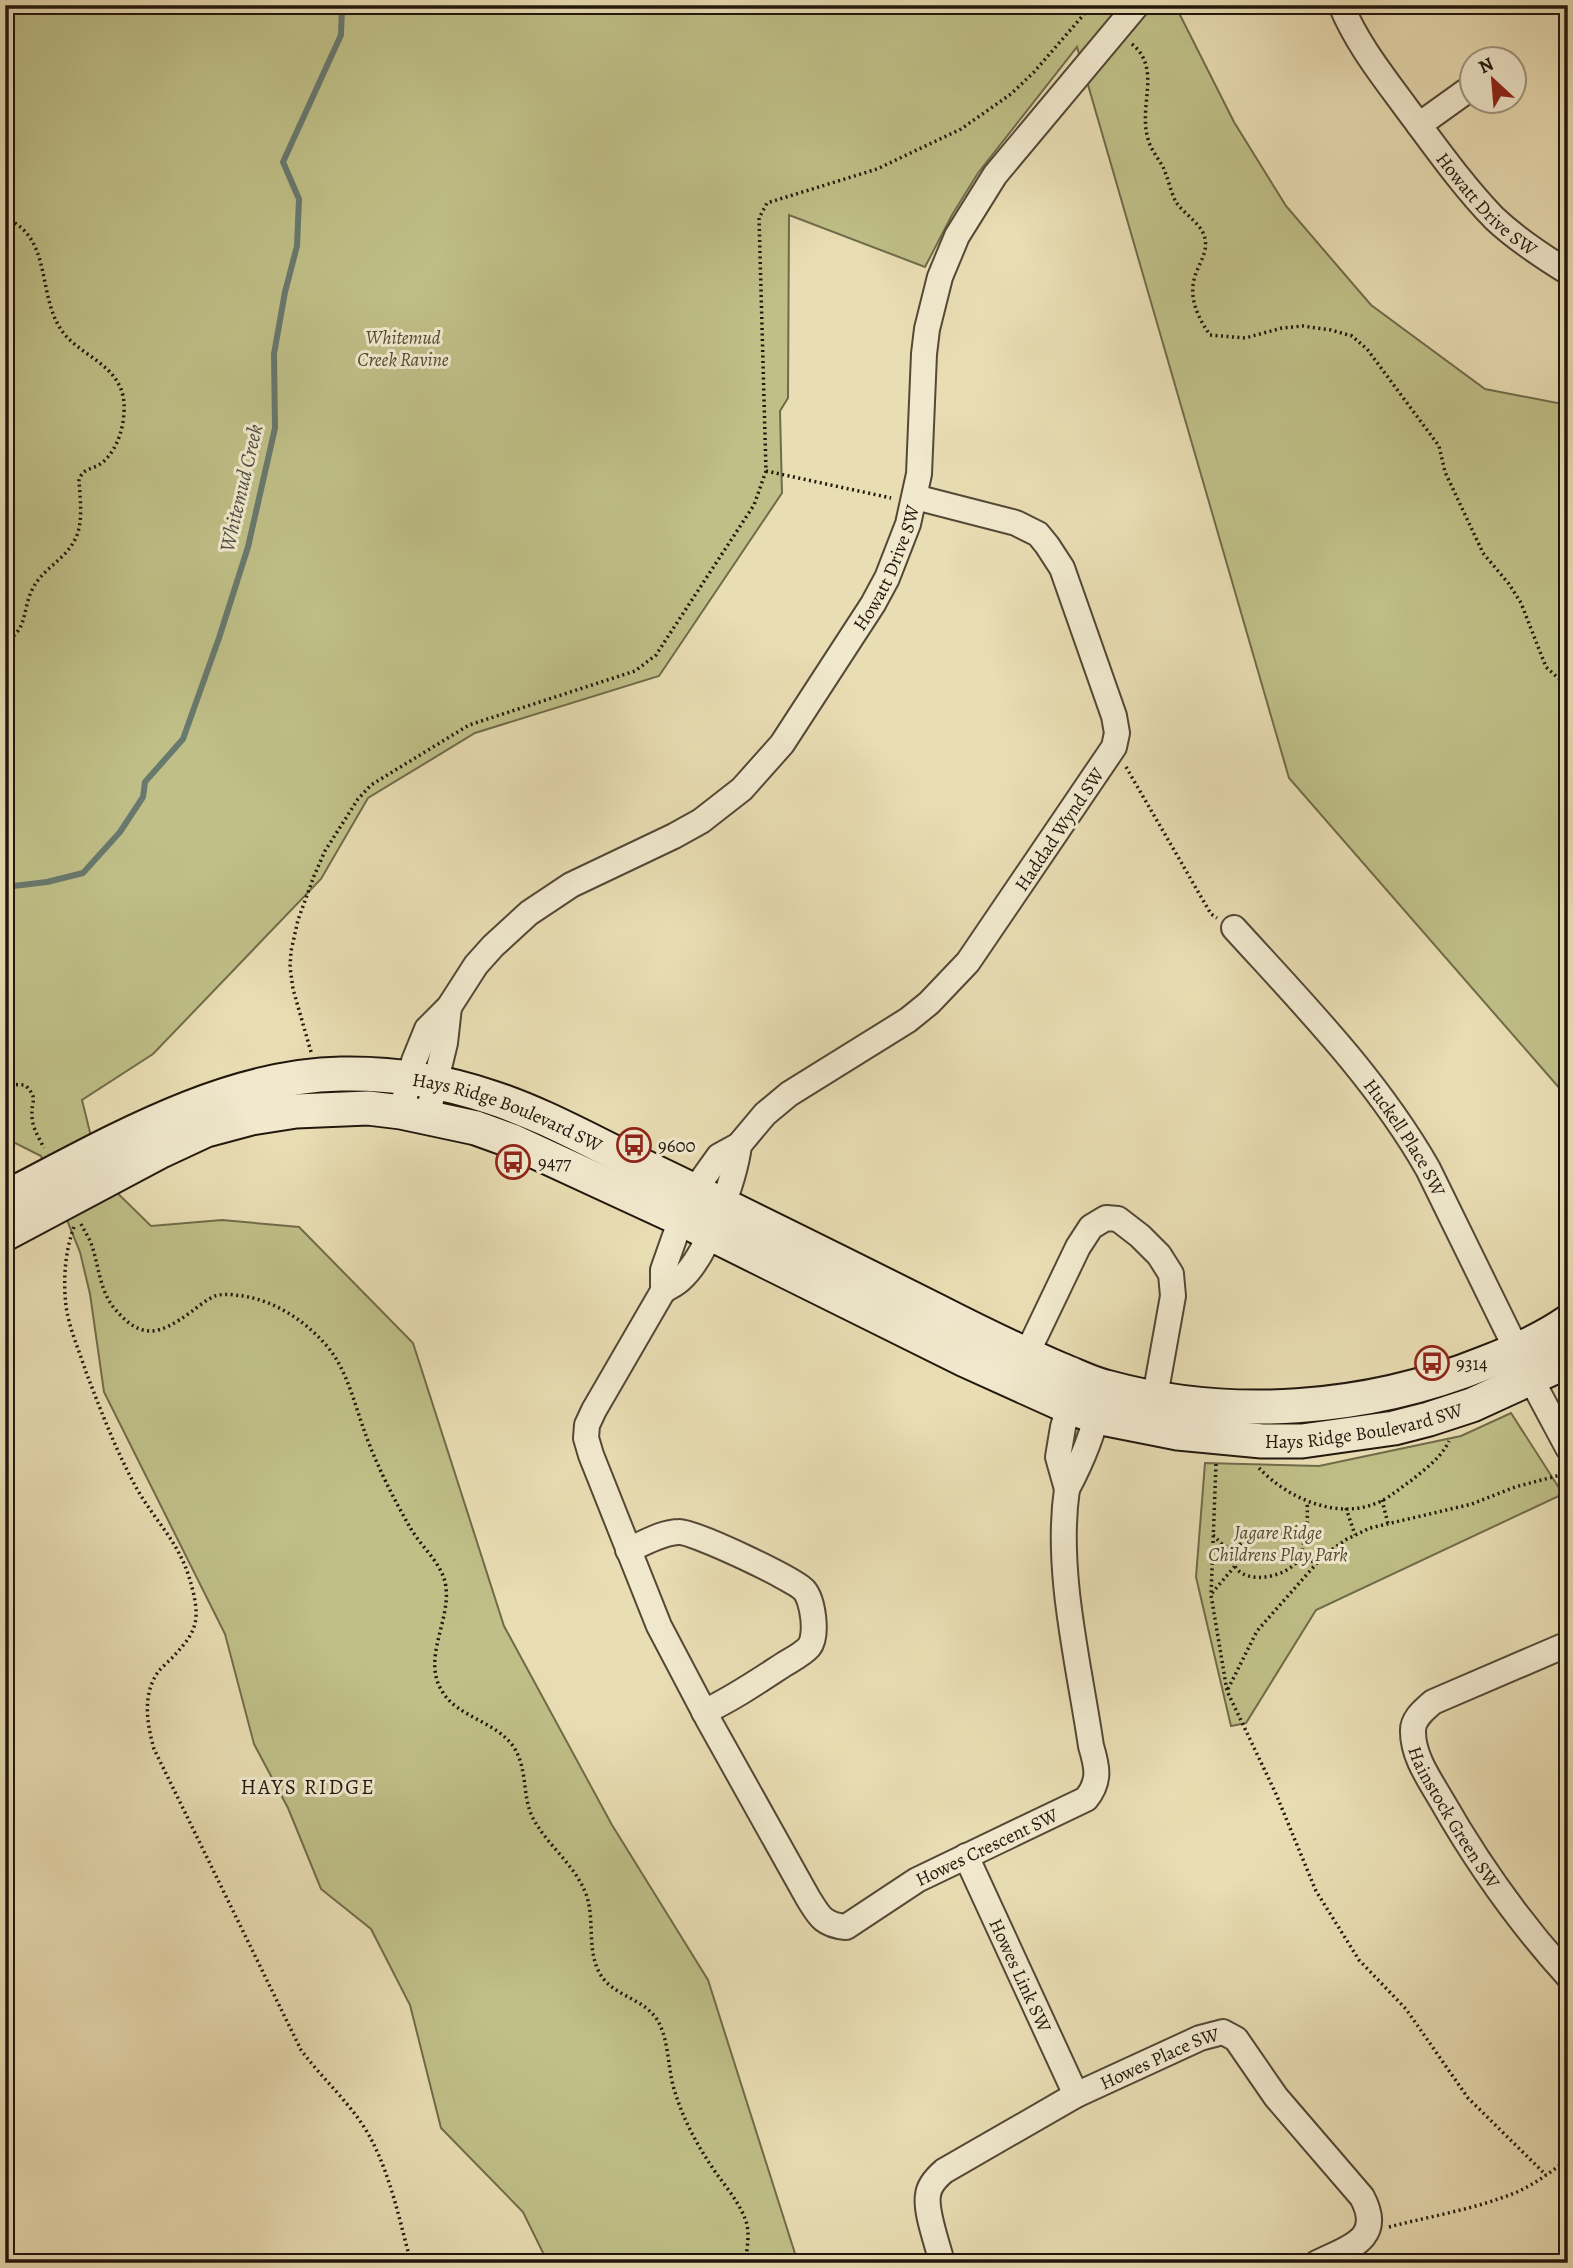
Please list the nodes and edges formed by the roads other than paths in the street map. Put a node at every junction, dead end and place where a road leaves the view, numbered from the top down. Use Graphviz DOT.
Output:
graph roads {
  1 [pos="1137,5"];
  2 [pos="1341,5"];
  3 [pos="1458,97"];
  4 [pos="1419,125"];
  5 [pos="1568,272"];
  6 [pos="914,500"];
  7 [pos="1234,929"];
  8 [pos="422,1080"];
  9 [pos="414,1114"];
  10 [pos="68,1195"];
  11 [pos="5,1198"];
  12 [pos="701,1212"];
  13 [pos="5,1234"];
  14 [pos="1568,1322"];
  15 [pos="1568,1361"];
  16 [pos="1524,1364"];
  17 [pos="1020,1369"];
  18 [pos="1086,1397"];
  19 [pos="1152,1412"];
  20 [pos="1568,1448"];
  21 [pos="628,1550"];
  22 [pos="1568,1644"];
  23 [pos="704,1712"];
  24 [pos="966,1856"];
  25 [pos="1568,1976"];
  26 [pos="1076,2095"];
  27 [pos="942,2263"];
  28 [pos="1317,2263"];
  1 -- 6 [label="street, Howatt Drive SW"];
  2 -- 4 [label="street, Howatt Drive SW"];
  3 -- 4 [label="street"];
  4 -- 5 [label="street, Howatt Drive SW"];
  6 -- 8 [label="street, Howatt Drive SW"];
  6 -- 12 [label="street, Haddad Wynd SW"];
  7 -- 16 [label="street, Huckell Place SW"];
  8 -- 9 [label="street, Howatt Drive SW"];
  8 -- 10 [label="street, Hays Ridge Boulevard SW"];
  8 -- 12 [label="street, Hays Ridge Boulevard SW"];
  9 -- 10 [label="street, Hays Ridge Boulevard SW"];
  9 -- 12 [label="street, Hays Ridge Boulevard SW"];
  10 -- 11 [label="street, Hays Ridge Boulevard SW"];
  10 -- 13 [label="street, Hays Ridge Boulevard SW"];
  12 -- 17 [label="street, Hays Ridge Boulevard SW"];
  12 -- 21 [label="street, Howes Crescent SW"];
  14 -- 16 [label="street, Hays Ridge Boulevard SW"];
  15 -- 16 [label="street, Hays Ridge Boulevard SW"];
  16 -- 19 [label="street, Hays Ridge Boulevard SW"];
  16 -- 20 [label="street, Huckell Place SW"];
  17 -- 18 [label="street, Hays Ridge Boulevard SW"];
  17 -- 19 [label="street"];
  18 -- 19 [label="street, Hays Ridge Boulevard SW"];
  18 -- 24 [label="street, Howes Crescent SW"];
  21 -- 23 [label="street, Howes Crescent SW"];
  21 -- 23 [label="street"];
  22 -- 25 [label="street, Hainstock Green SW"];
  23 -- 24 [label="street, Howes Crescent SW"];
  24 -- 26 [label="street, Howes Link SW"];
  26 -- 27 [label="street, Howes Place SW"];
  26 -- 28 [label="street, Howes Place SW"];
}
